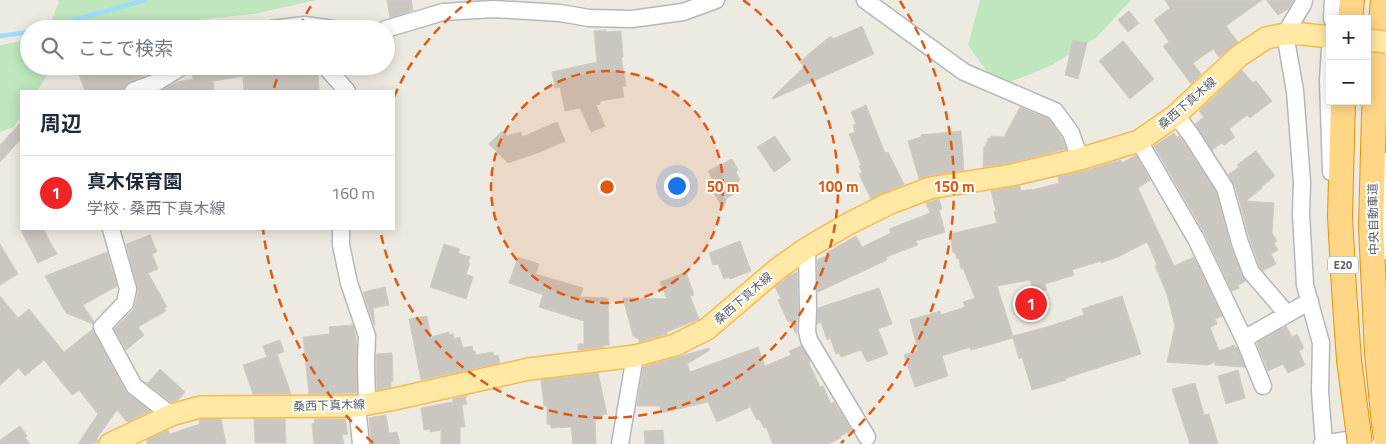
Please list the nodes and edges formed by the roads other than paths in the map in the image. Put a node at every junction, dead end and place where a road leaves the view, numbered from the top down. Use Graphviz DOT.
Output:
graph roads {
  1 [pos="716,0"];
  2 [pos="1304,0"];
  3 [pos="1333,0"];
  4 [pos="1352,0"];
  5 [pos="1383,0"];
  6 [pos="873,2"];
  7 [pos="1332,15"];
  8 [pos="1350,15"];
  9 [pos="395,26"];
  10 [pos="1293,34"];
  11 [pos="1326,36"];
  12 [pos="1371,40"];
  13 [pos="1386,42"];
  14 [pos="1329,60"];
  15 [pos="168,75"];
  16 [pos="332,75"];
  17 [pos="136,90"];
  18 [pos="345,90"];
  19 [pos="1343,105"];
  20 [pos="1176,115"];
  21 [pos="1139,141"];
  22 [pos="1080,159"];
  23 [pos="1386,161"];
  24 [pos="111,230"];
  25 [pos="341,230"];
  26 [pos="807,248"];
  27 [pos="1310,301"];
  28 [pos="1287,314"];
  29 [pos="1244,338"];
  30 [pos="1377,353"];
  31 [pos="635,356"];
  32 [pos="1350,360"];
  33 [pos="1263,386"];
  34 [pos="362,405"];
  35 [pos="171,415"];
  36 [pos="1385,432"];
  37 [pos="1359,436"];
  38 [pos="867,437"];
  39 [pos="110,444"];
  40 [pos="361,444"];
  41 [pos="620,444"];
  42 [pos="1323,444"];
  1 -- 9 [label="street"];
  2 -- 10 [label="street"];
  3 -- 7 [label="street"];
  4 -- 8 [label="highway"];
  5 -- 30 [label="highway, 中央自動車道 / E20"];
  6 -- 22 [label="street"];
  10 -- 11 [label="main road, 桑西下真木線"];
  10 -- 20 [label="main road, 桑西下真木線"];
  10 -- 27 [label="street"];
  12 -- 13 [label="main road, bridge"];
  14 -- 32 [label="street"];
  15 -- 17 [label="street"];
  16 -- 18 [label="street"];
  19 -- 32 [label="highway, E20"];
  20 -- 21 [label="main road, 桑西下真木線"];
  20 -- 28 [label="street"];
  21 -- 22 [label="main road, 桑西下真木線"];
  21 -- 29 [label="street"];
  22 -- 26 [label="main road, 桑西下真木線"];
  23 -- 30 [label="street"];
  24 -- 35 [label="street"];
  25 -- 34 [label="street"];
  26 -- 31 [label="main road, 桑西下真木線"];
  26 -- 38 [label="street"];
  27 -- 28 [label="street"];
  27 -- 42 [label="street"];
  28 -- 29 [label="street"];
  29 -- 33 [label="street"];
  30 -- 36 [label="highway, 中央自動車道 / E20"];
  31 -- 34 [label="main road, 桑西下真木線"];
  31 -- 41 [label="street"];
  32 -- 37 [label="highway, E20"];
  34 -- 35 [label="main road, 桑西下真木線"];
  34 -- 40 [label="street"];
  35 -- 39 [label="main road, 桑西下真木線"];
  36 -- 42 [label="street"];
}
